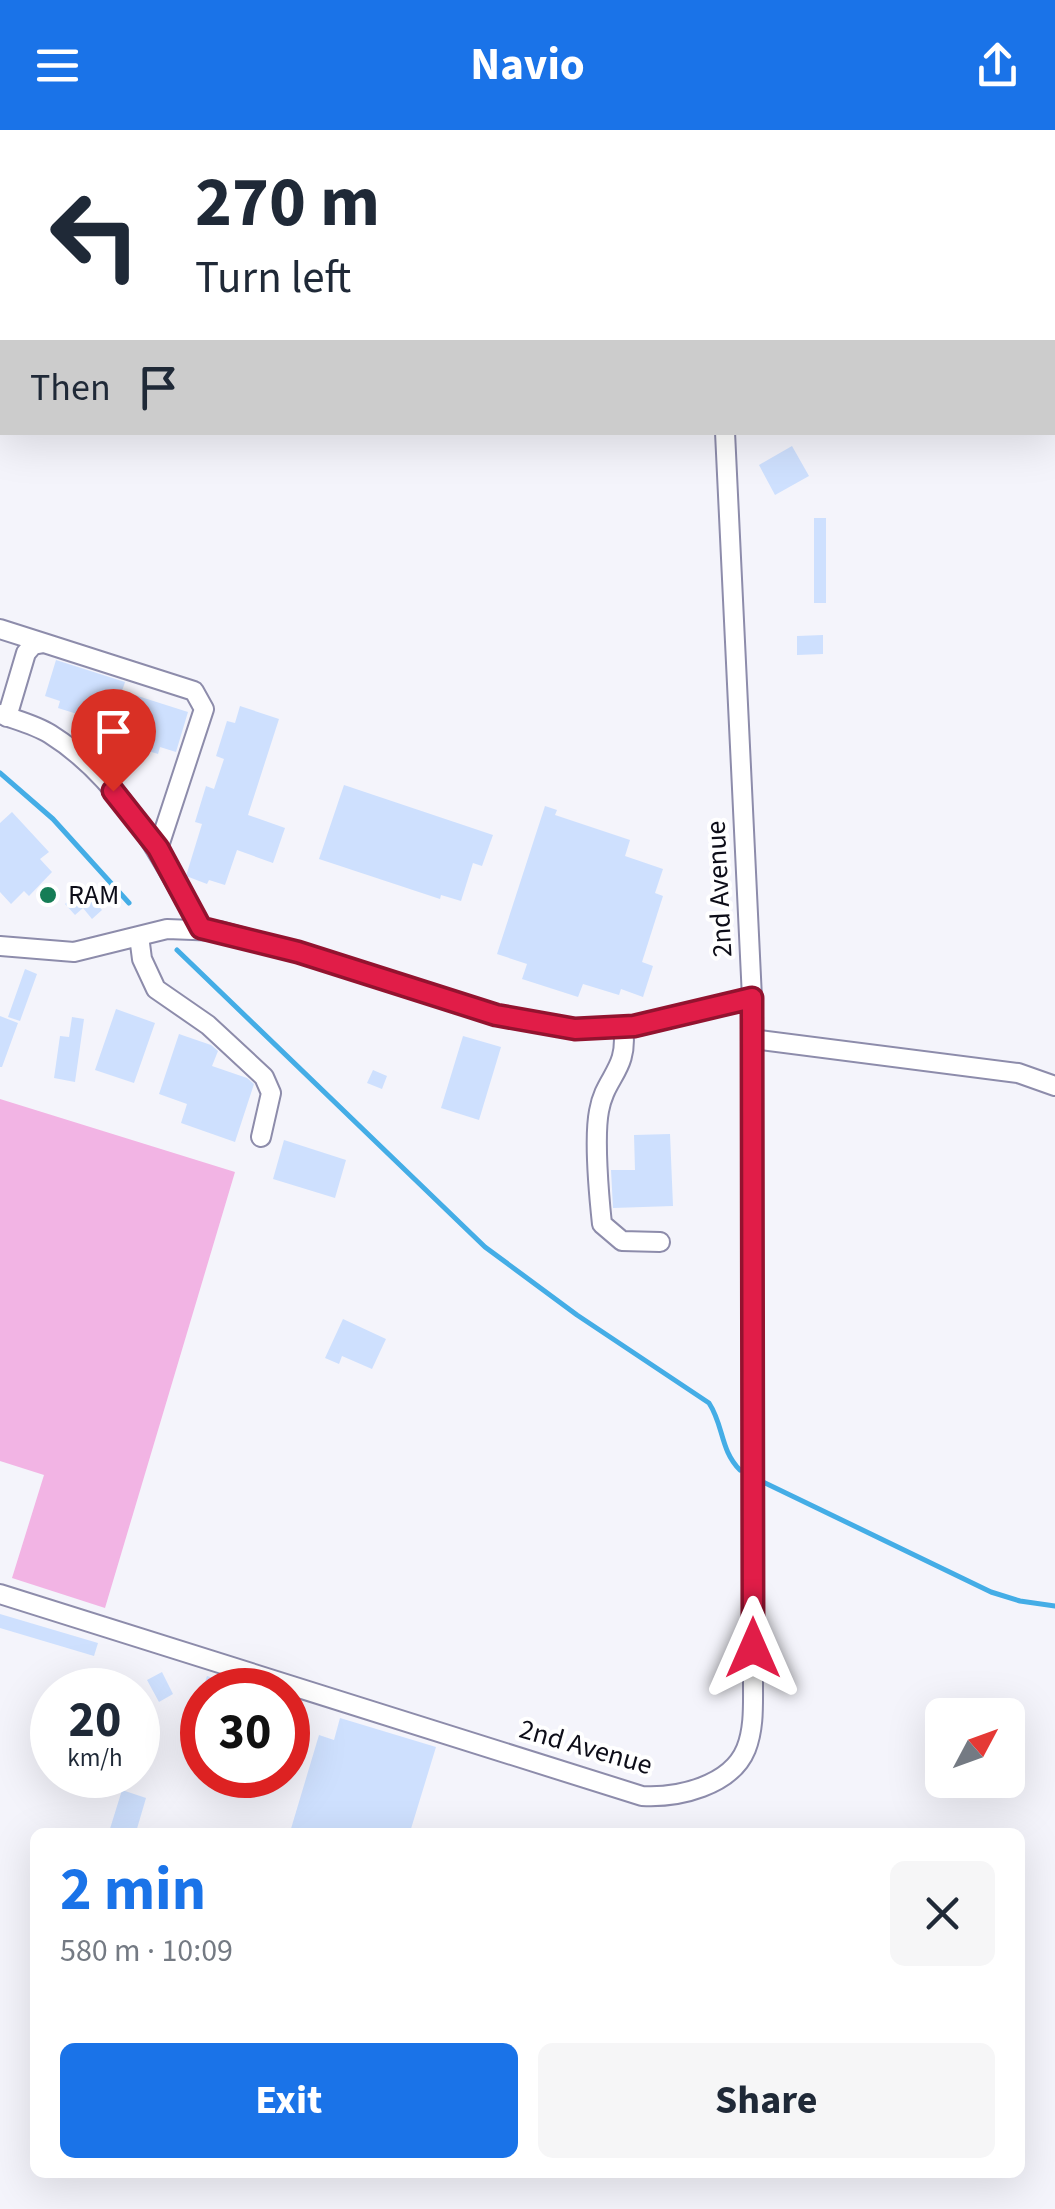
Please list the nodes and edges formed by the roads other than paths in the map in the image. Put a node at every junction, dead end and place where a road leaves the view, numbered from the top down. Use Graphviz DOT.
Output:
graph roads {
  1 [pos="725,435"];
  2 [pos="0,629"];
  3 [pos="44,644"];
  4 [pos="3,716"];
  5 [pos="158,848"];
  6 [pos="192,928"];
  7 [pos="138,936"];
  8 [pos="0,946"];
  9 [pos="752,998"];
  10 [pos="623,1028"];
  11 [pos="752,1038"];
  12 [pos="1055,1086"];
  13 [pos="261,1138"];
  14 [pos="660,1242"];
  15 [pos="0,1594"];
  1 -- 9 [label="street, 2nd Avenue"];
  2 -- 3 [label="street"];
  3 -- 4 [label="street"];
  3 -- 5 [label="street"];
  4 -- 5 [label="street"];
  5 -- 6 [label="street"];
  6 -- 7 [label="street"];
  6 -- 10 [label="street"];
  7 -- 8 [label="street"];
  7 -- 13 [label="street"];
  9 -- 10 [label="street"];
  9 -- 11 [label="street, 2nd Avenue"];
  10 -- 14 [label="street"];
  11 -- 12 [label="street"];
  11 -- 15 [label="street, 2nd Avenue"];
}
